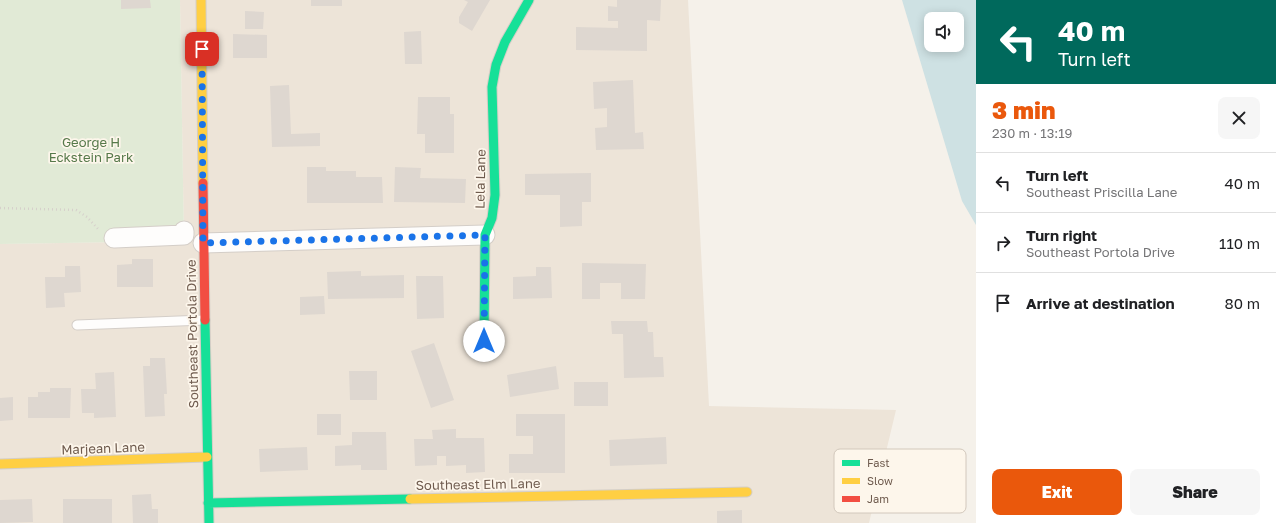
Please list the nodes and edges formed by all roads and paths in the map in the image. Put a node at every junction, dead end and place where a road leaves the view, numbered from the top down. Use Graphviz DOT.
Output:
graph roads {
  1 [pos="201,0"];
  2 [pos="529,0"];
  3 [pos="0,208"];
  4 [pos="184,231"];
  5 [pos="485,235"];
  6 [pos="114,238"];
  7 [pos="203,243"];
  8 [pos="204,320"];
  9 [pos="77,325"];
  10 [pos="484,341"];
  11 [pos="207,458"];
  12 [pos="0,464"];
  13 [pos="747,492"];
  14 [pos="208,503"];
  15 [pos="209,523"];
  1 -- 7 [label="street, Southeast Portola Drive"];
  2 -- 5 [label="street, Lela Lane"];
  3 -- 6 [label="path"];
  4 -- 6 [label="street"];
  5 -- 7 [label="street"];
  5 -- 10 [label="street, Lela Lane"];
  7 -- 8 [label="street, Southeast Portola Drive"];
  8 -- 9 [label="lane"];
  8 -- 11 [label="street, Southeast Portola Drive"];
  11 -- 12 [label="street, Marjean Lane"];
  11 -- 14 [label="street, Southeast Portola Drive"];
  13 -- 14 [label="street, Southeast Elm Lane"];
  14 -- 15 [label="street, Southeast Portola Drive"];
}
